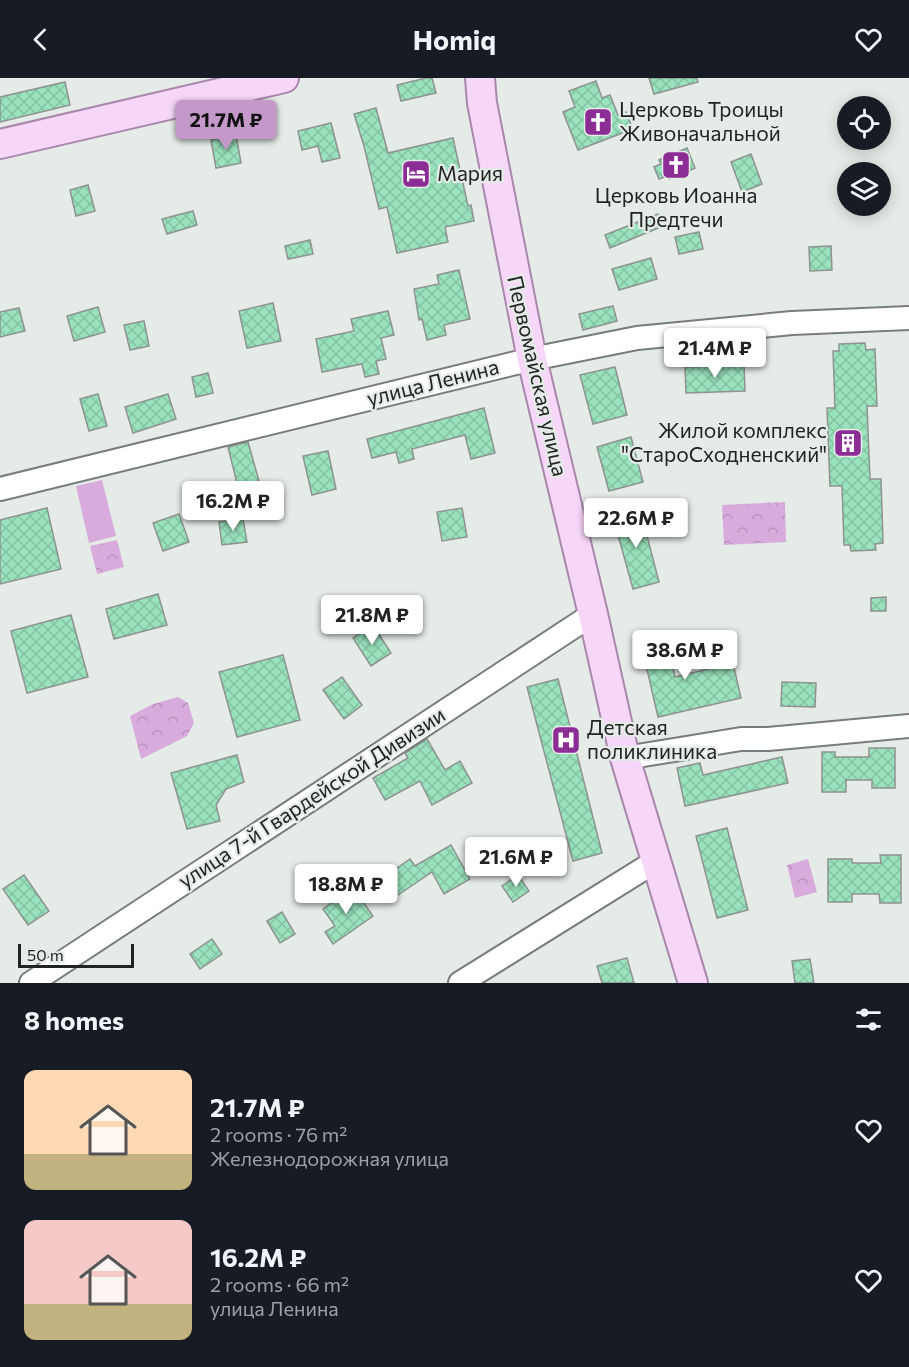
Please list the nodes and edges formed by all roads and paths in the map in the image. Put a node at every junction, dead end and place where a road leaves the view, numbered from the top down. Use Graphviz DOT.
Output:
graph roads {
  1 [pos="284,78"];
  2 [pos="480,78"];
  3 [pos="0,144"];
  4 [pos="909,318"];
  5 [pos="532,359"];
  6 [pos="0,489"];
  7 [pos="593,614"];
  8 [pos="909,726"];
  9 [pos="625,758"];
  10 [pos="656,861"];
  11 [pos="31,983"];
  12 [pos="460,983"];
  13 [pos="693,983"];
  1 -- 3 [label="main road"];
  2 -- 5 [label="main road, Первомайская улица"];
  4 -- 5 [label="street, улица Ленина"];
  5 -- 6 [label="street, улица Ленина"];
  5 -- 7 [label="main road, Первомайская улица"];
  7 -- 9 [label="main road, Первомайская улица"];
  7 -- 11 [label="street, улица 7-й Гвардейской Дивизии"];
  8 -- 9 [label="street"];
  9 -- 10 [label="main road, Первомайская улица"];
  10 -- 12 [label="street"];
  10 -- 13 [label="main road, Первомайская улица"];
}
